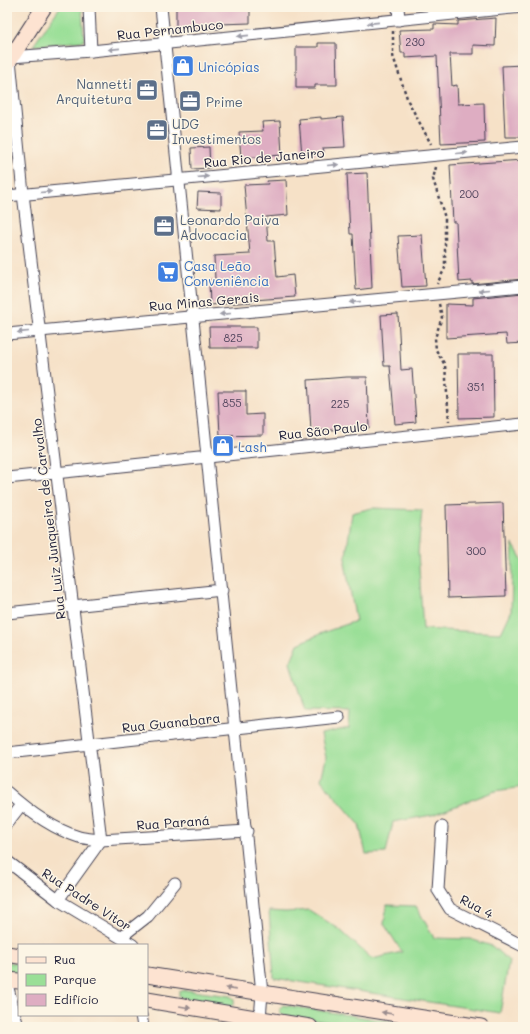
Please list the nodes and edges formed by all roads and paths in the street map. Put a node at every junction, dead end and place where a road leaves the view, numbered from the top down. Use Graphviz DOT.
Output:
graph roads {
  1 [pos="44,7"];
  2 [pos="89,7"];
  3 [pos="161,7"];
  4 [pos="398,7"];
  5 [pos="523,7"];
  6 [pos="396,20"];
  7 [pos="165,44"];
  8 [pos="91,51"];
  9 [pos="9,60"];
  10 [pos="523,147"];
  11 [pos="438,155"];
  12 [pos="179,179"];
  13 [pos="23,194"];
  14 [pos="7,196"];
  15 [pos="523,286"];
  16 [pos="437,294"];
  17 [pos="193,316"];
  18 [pos="39,331"];
  19 [pos="7,334"];
  20 [pos="523,424"];
  21 [pos="450,431"];
  22 [pos="208,456"];
  23 [pos="56,472"];
  24 [pos="7,478"];
  25 [pos="222,590"];
  26 [pos="73,606"];
  27 [pos="7,614"];
  28 [pos="339,717"];
  29 [pos="236,729"];
  30 [pos="89,744"];
  31 [pos="7,753"];
  32 [pos="7,792"];
  33 [pos="21,805"];
  34 [pos="7,823"];
  35 [pos="442,827"];
  36 [pos="247,831"];
  37 [pos="101,840"];
  38 [pos="7,861"];
  39 [pos="175,883"];
  40 [pos="58,900"];
  41 [pos="121,937"];
  42 [pos="132,944"];
  43 [pos="523,946"];
  44 [pos="7,954"];
  45 [pos="18,956"];
  46 [pos="148,975"];
  47 [pos="7,980"];
  48 [pos="18,982"];
  49 [pos="7,984"];
  50 [pos="262,993"];
  51 [pos="148,1000"];
  52 [pos="141,1016"];
  53 [pos="261,1023"];
  54 [pos="18,1027"];
  55 [pos="143,1027"];
  56 [pos="310,1027"];
  57 [pos="481,1027"];
  1 -- 9 [label="street"];
  2 -- 8 [label="street"];
  3 -- 7 [label="street"];
  4 -- 6 [label="street"];
  5 -- 6 [label="street, Rua Pernambuco"];
  6 -- 7 [label="street, Rua Pernambuco, one-way"];
  6 -- 11 [label="path"];
  7 -- 8 [label="street, Rua Pernambuco, one-way"];
  7 -- 12 [label="street"];
  8 -- 9 [label="street, Rua Pernambuco"];
  9 -- 13 [label="street, Rua Luiz Junqueira de Carvalho"];
  11 -- 10 [label="street, Rua Rio de Janeiro, one-way"];
  12 -- 11 [label="street, Rua Rio de Janeiro, one-way"];
  11 -- 16 [label="path"];
  13 -- 12 [label="street, Rua Rio de Janeiro, one-way"];
  12 -- 17 [label="street"];
  13 -- 14 [label="street, Rua Rio de Janeiro"];
  13 -- 18 [label="street, Rua Luiz Junqueira de Carvalho"];
  15 -- 16 [label="street, Rua Minas Gerais, one-way"];
  16 -- 17 [label="street, Rua Minas Gerais, one-way"];
  16 -- 21 [label="path"];
  17 -- 18 [label="street, Rua Minas Gerais"];
  17 -- 22 [label="street"];
  18 -- 19 [label="street, Rua Minas Gerais, one-way"];
  18 -- 23 [label="street, Rua Luiz Junqueira de Carvalho"];
  20 -- 21 [label="street, Rua São Paulo"];
  21 -- 22 [label="street, Rua São Paulo"];
  22 -- 23 [label="street, Rua São Paulo"];
  22 -- 25 [label="street"];
  23 -- 24 [label="street, Rua São Paulo"];
  23 -- 26 [label="street, Rua Luiz Junqueira de Carvalho"];
  25 -- 26 [label="street"];
  25 -- 29 [label="street"];
  26 -- 27 [label="street"];
  26 -- 30 [label="street, Rua Luiz Junqueira de Carvalho"];
  28 -- 29 [label="street, Rua Guanabara"];
  29 -- 30 [label="street, Rua Guanabara"];
  29 -- 36 [label="street"];
  30 -- 31 [label="street, Rua Guanabara"];
  30 -- 37 [label="street, Rua Luiz Junqueira de Carvalho"];
  32 -- 33 [label="street, Rua Paraná"];
  33 -- 34 [label="street"];
  33 -- 37 [label="street, Rua Paraná"];
  35 -- 43 [label="street, Rua 4"];
  36 -- 37 [label="street, Rua Paraná"];
  36 -- 50 [label="street"];
  37 -- 40 [label="street"];
  38 -- 40 [label="street, Rua Padre Vitor"];
  39 -- 41 [label="street"];
  40 -- 41 [label="street, Rua Padre Vitor"];
  41 -- 42 [label="street, Rua Padre Vitor"];
  44 -- 45 [label="street"];
  50 -- 46 [label="street, one-way"];
  47 -- 48 [label="street"];
  49 -- 54 [label="street"];
  50 -- 53 [label="street"];
  57 -- 50 [label="street, one-way"];
  51 -- 53 [label="street, one-way"];
  52 -- 55 [label="street"];
  53 -- 56 [label="street"];
}
